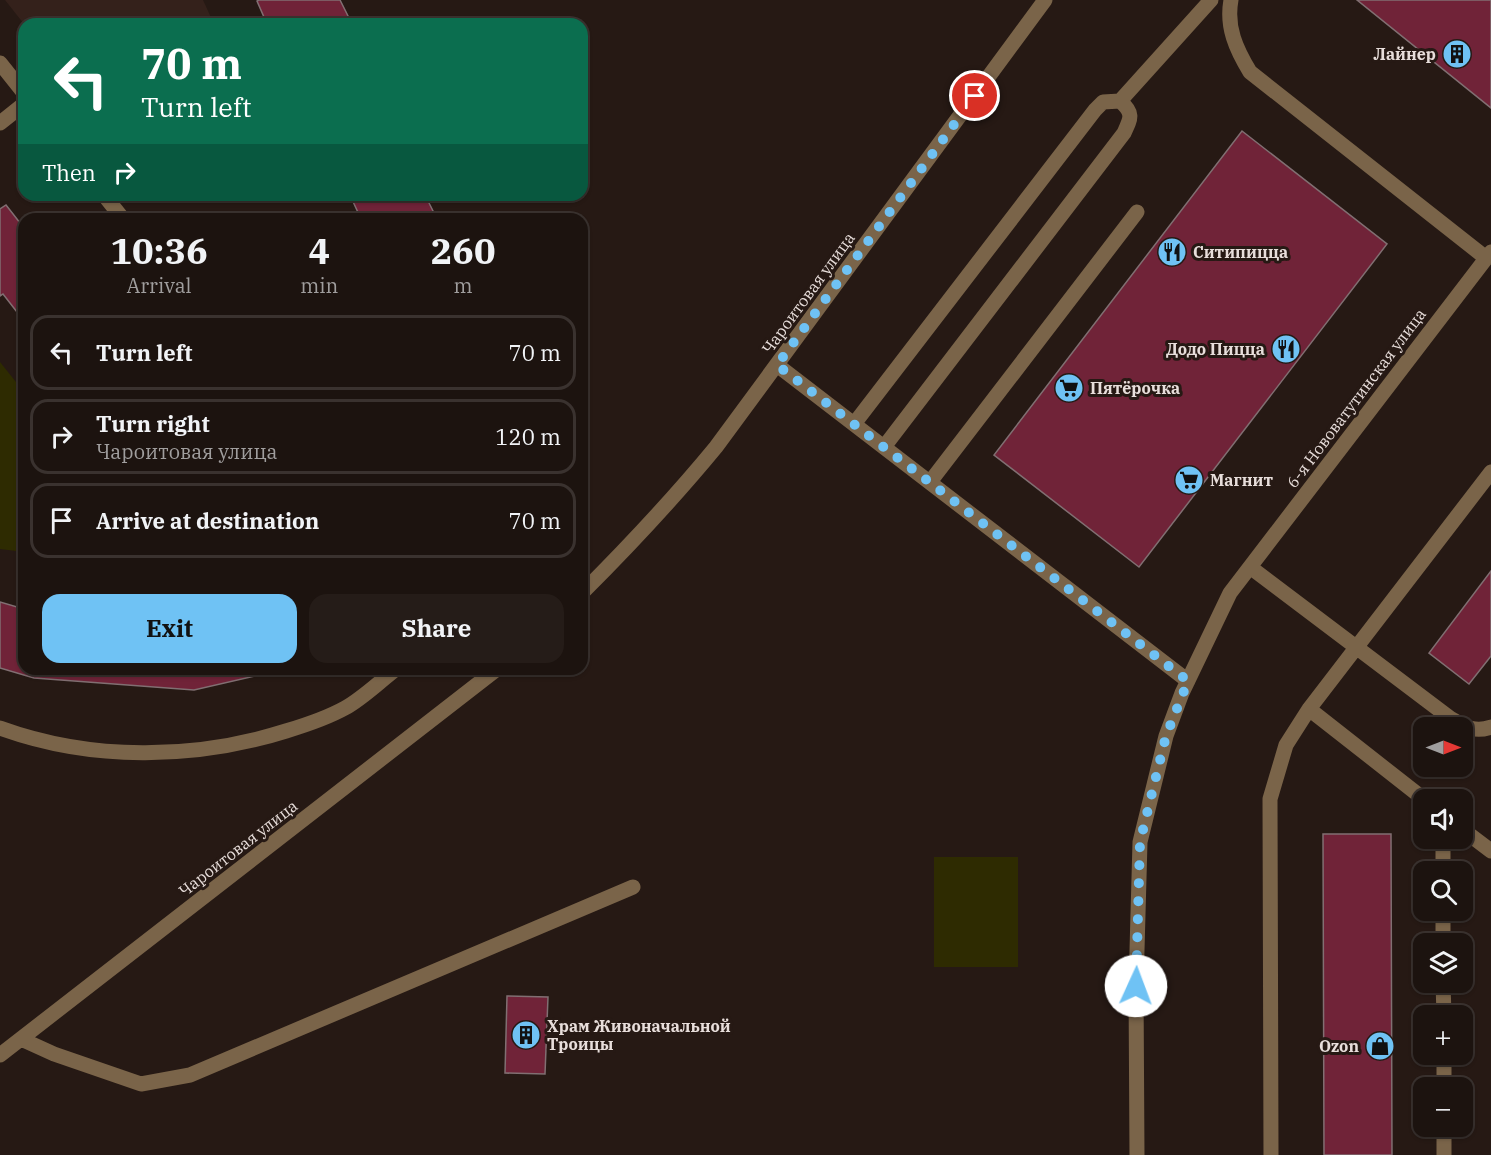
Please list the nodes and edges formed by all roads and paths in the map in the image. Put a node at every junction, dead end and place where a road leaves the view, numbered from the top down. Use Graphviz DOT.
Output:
graph roads {
  1 [pos="1046,0"];
  2 [pos="1211,0"];
  3 [pos="1231,0"];
  4 [pos="0,63"];
  5 [pos="18,86"];
  6 [pos="1120,101"];
  7 [pos="18,109"];
  8 [pos="0,123"];
  9 [pos="109,201"];
  10 [pos="1137,212"];
  11 [pos="118,213"];
  12 [pos="1489,255"];
  13 [pos="777,365"];
  14 [pos="854,424"];
  15 [pos="884,447"];
  16 [pos="1491,471"];
  17 [pos="930,482"];
  18 [pos="1250,567"];
  19 [pos="588,586"];
  20 [pos="1356,647"];
  21 [pos="388,675"];
  22 [pos="483,675"];
  23 [pos="1188,681"];
  24 [pos="1309,709"];
  25 [pos="1491,727"];
  26 [pos="0,728"];
  27 [pos="1413,791"];
  28 [pos="1473,837"];
  29 [pos="1491,851"];
  30 [pos="633,887"];
  31 [pos="21,1039"];
  32 [pos="0,1055"];
  33 [pos="1444,1137"];
  34 [pos="1137,1155"];
  35 [pos="1271,1155"];
  36 [pos="1444,1155"];
  1 -- 13 [label="street, Чароитовая улица"];
  2 -- 6 [label="street"];
  3 -- 12 [label="street"];
  4 -- 5 [label="street"];
  6 -- 14 [label="street"];
  6 -- 15 [label="street"];
  7 -- 8 [label="street"];
  9 -- 11 [label="street"];
  10 -- 17 [label="street"];
  12 -- 18 [label="street, 6-я Нововатутинская улица"];
  13 -- 14 [label="street"];
  13 -- 19 [label="street, Чароитовая улица"];
  14 -- 15 [label="street"];
  15 -- 17 [label="street"];
  16 -- 20 [label="street"];
  17 -- 23 [label="street"];
  18 -- 20 [label="street"];
  18 -- 23 [label="street, 6-я Нововатутинская улица"];
  20 -- 24 [label="street"];
  20 -- 25 [label="street"];
  21 -- 26 [label="street"];
  22 -- 31 [label="street, Чароитовая улица"];
  23 -- 34 [label="street, 6-я Нововатутинская улица"];
  24 -- 27 [label="street"];
  24 -- 35 [label="street"];
  28 -- 29 [label="street"];
  30 -- 31 [label="street"];
  31 -- 32 [label="street, Чароитовая улица"];
  33 -- 36 [label="street"];
}
